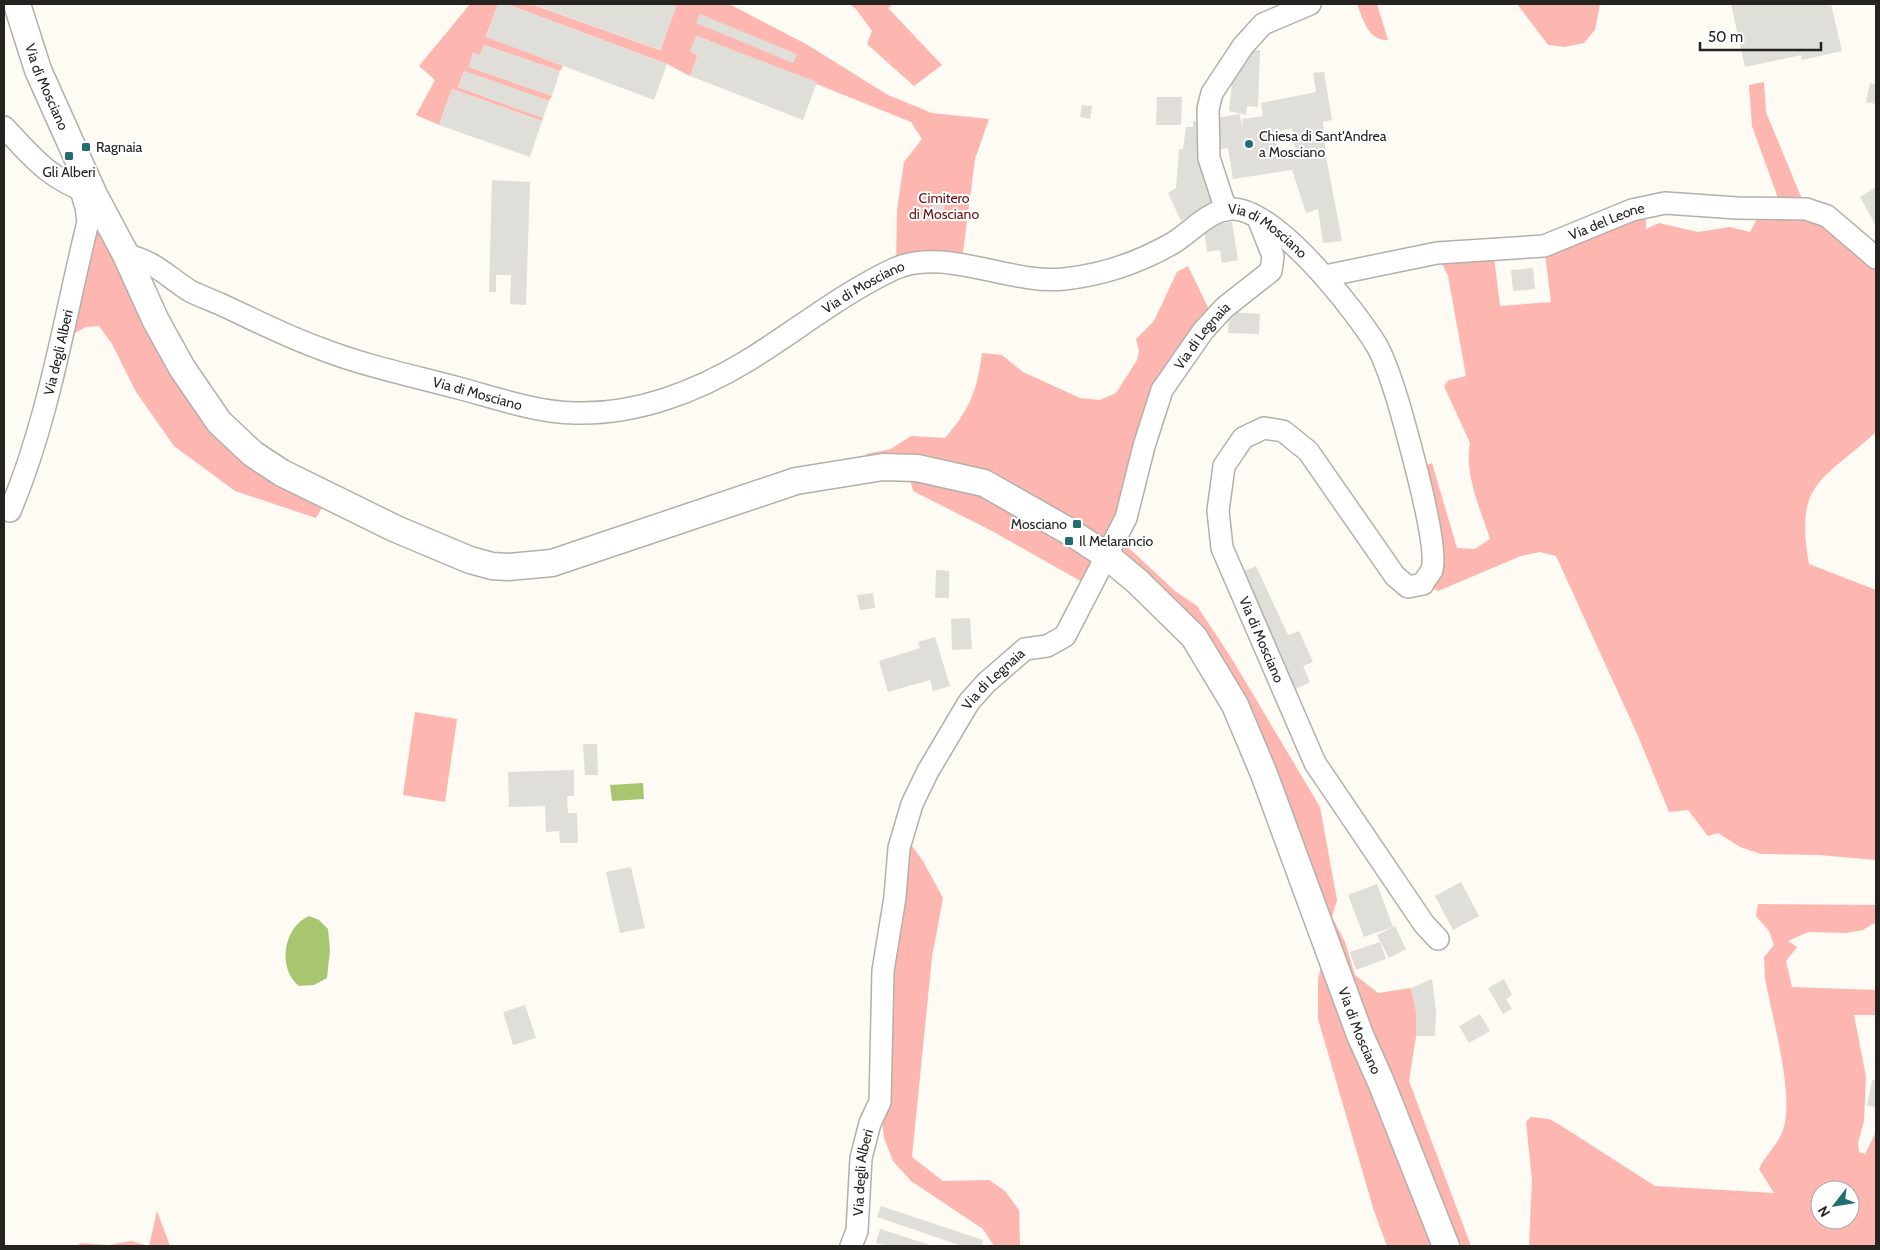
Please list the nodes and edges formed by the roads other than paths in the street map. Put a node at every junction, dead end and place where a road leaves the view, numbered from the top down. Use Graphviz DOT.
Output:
graph roads {
  1 [pos="17,4"];
  2 [pos="1310,4"];
  3 [pos="4,128"];
  4 [pos="88,192"];
  5 [pos="1226,210"];
  6 [pos="1258,218"];
  7 [pos="126,255"];
  8 [pos="1876,258"];
  9 [pos="1325,276"];
  10 [pos="10,512"];
  11 [pos="1107,556"];
  12 [pos="1438,940"];
  13 [pos="880,1102"];
  14 [pos="851,1246"];
  15 [pos="1446,1246"];
  1 -- 4 [label="main road, Via di Mosciano"];
  2 -- 5 [label="street"];
  3 -- 4 [label="street"];
  4 -- 7 [label="main road, Via di Mosciano"];
  4 -- 10 [label="street, Via degli Alberi"];
  5 -- 6 [label="street, Via di Mosciano"];
  5 -- 7 [label="street, Via di Mosciano"];
  6 -- 9 [label="street, Via di Mosciano"];
  6 -- 11 [label="street, Via di Legnaia"];
  7 -- 11 [label="main road, Via di Mosciano"];
  8 -- 9 [label="street, Via del Leone"];
  9 -- 12 [label="street, Via di Mosciano"];
  11 -- 13 [label="street, Via di Legnaia"];
  11 -- 15 [label="main road, Via di Mosciano"];
  13 -- 14 [label="street, Via degli Alberi"];
}
